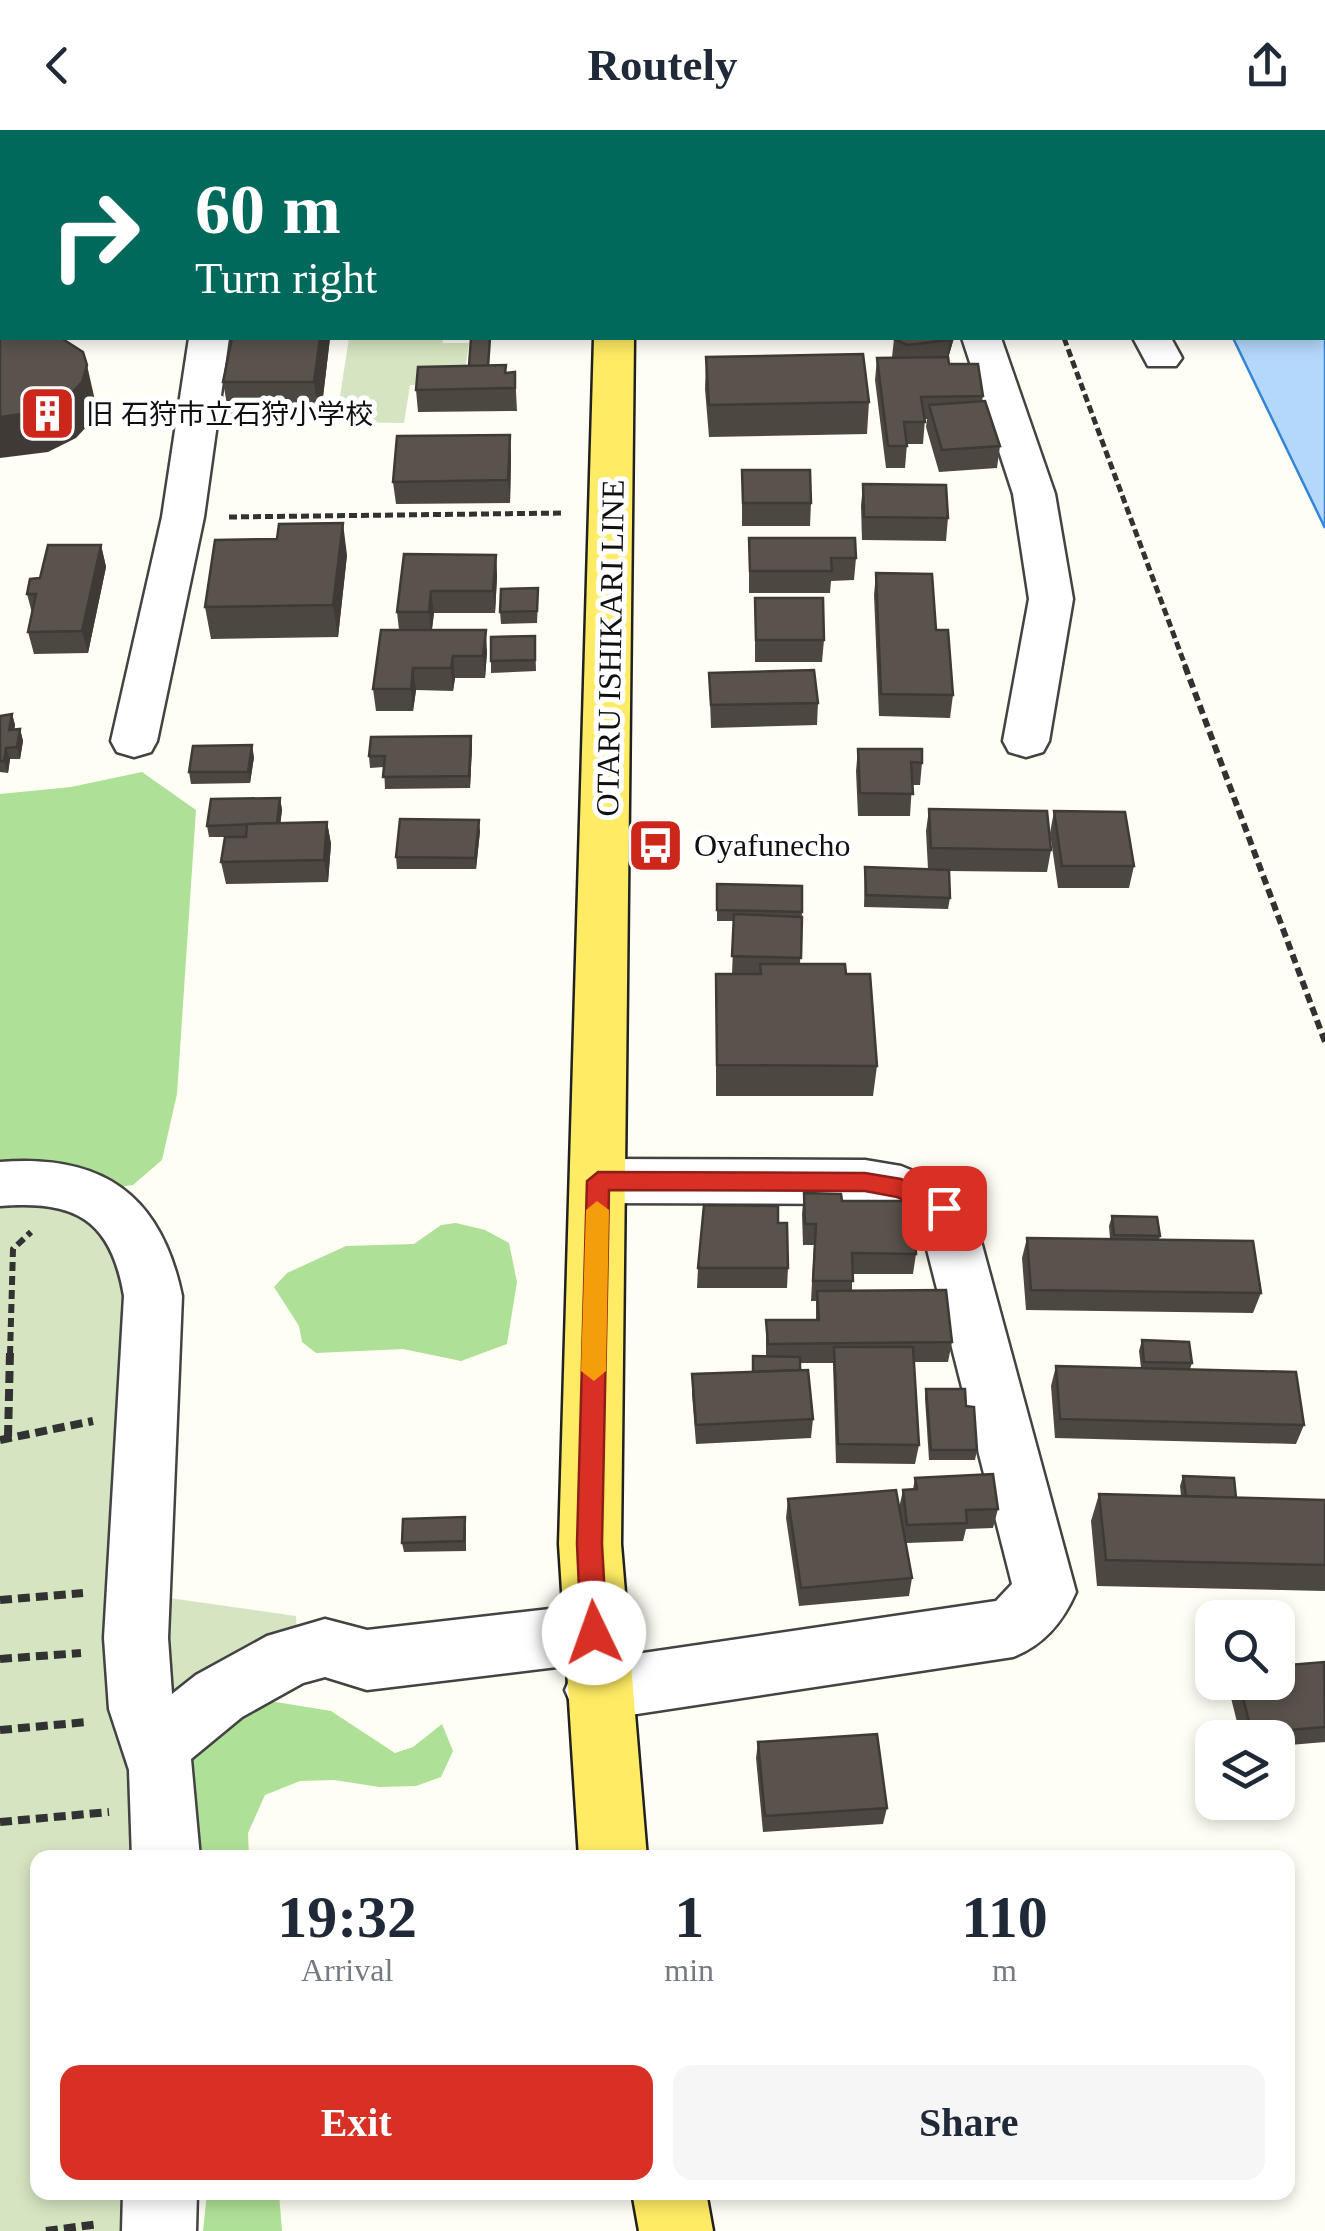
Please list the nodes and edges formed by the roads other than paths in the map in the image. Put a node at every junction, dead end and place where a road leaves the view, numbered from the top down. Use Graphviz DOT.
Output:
graph roads {
  1 [pos="209,340"];
  2 [pos="614,340"];
  3 [pos="983,340"];
  4 [pos="134,741"];
  5 [pos="1026,741"];
  6 [pos="598,1181"];
  7 [pos="0,1184"];
  8 [pos="596,1661"];
  9 [pos="157,1782"];
  10 [pos="612,1850"];
  11 [pos="160,2200"];
  12 [pos="670,2200"];
  13 [pos="159,2231"];
  14 [pos="676,2231"];
  1 -- 4 [label="street"];
  2 -- 6 [label="main road, OTARU ISHIKARI LINE"];
  3 -- 5 [label="street"];
  6 -- 8 [label="main road, OTARU ISHIKARI LINE"];
  6 -- 8 [label="street"];
  7 -- 9 [label="street"];
  8 -- 9 [label="street"];
  8 -- 10 [label="main road, OTARU ISHIKARI LINE"];
  11 -- 13 [label="street"];
  12 -- 14 [label="main road"];
}
